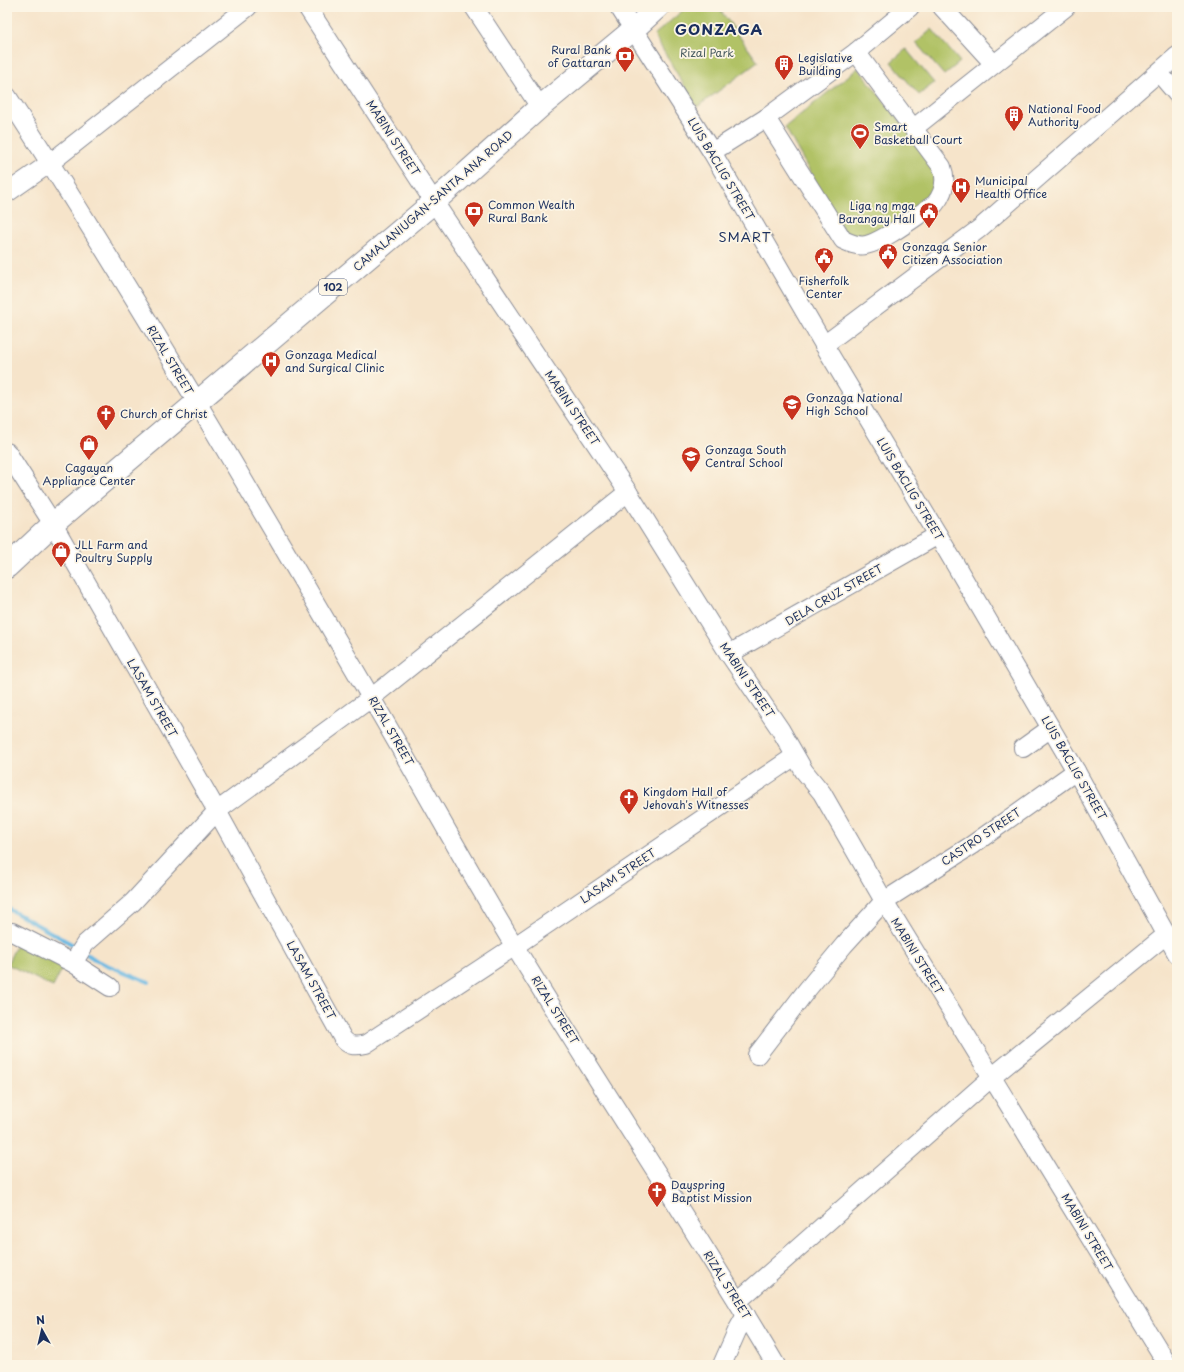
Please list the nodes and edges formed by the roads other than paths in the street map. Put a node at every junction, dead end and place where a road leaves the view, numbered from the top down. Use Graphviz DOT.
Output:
graph roads {
  1 [pos="248,7"];
  2 [pos="308,7"];
  3 [pos="474,7"];
  4 [pos="619,7"];
  5 [pos="658,7"];
  6 [pos="910,7"];
  7 [pos="942,7"];
  8 [pos="1066,7"];
  9 [pos="634,29"];
  10 [pos="856,52"];
  11 [pos="1177,56"];
  12 [pos="994,64"];
  13 [pos="1158,73"];
  14 [pos="1177,94"];
  15 [pos="7,96"];
  16 [pos="540,107"];
  17 [pos="766,118"];
  18 [pos="914,128"];
  19 [pos="712,152"];
  20 [pos="50,163"];
  21 [pos="7,193"];
  22 [pos="434,202"];
  23 [pos="824,345"];
  24 [pos="196,402"];
  25 [pos="7,452"];
  26 [pos="628,492"];
  27 [pos="53,524"];
  28 [pos="938,535"];
  29 [pos="7,566"];
  30 [pos="728,654"];
  31 [pos="371,698"];
  32 [pos="1051,728"];
  33 [pos="1023,748"];
  34 [pos="795,756"];
  35 [pos="1076,771"];
  36 [pos="217,811"];
  37 [pos="884,901"];
  38 [pos="12,932"];
  39 [pos="1166,935"];
  40 [pos="515,946"];
  41 [pos="1177,954"];
  42 [pos="73,963"];
  43 [pos="110,987"];
  44 [pos="757,1055"];
  45 [pos="992,1077"];
  46 [pos="742,1308"];
  47 [pos="722,1365"];
  48 [pos="776,1365"];
  49 [pos="1168,1365"];
  1 -- 20 [label="street"];
  2 -- 22 [label="street, MABINI STREET"];
  3 -- 16 [label="street"];
  4 -- 9 [label="street, LUIS BACLIG STREET"];
  5 -- 9 [label="main road, CAMALANIUGAN-SANTA ANA ROAD / 102"];
  6 -- 10 [label="street"];
  7 -- 12 [label="street"];
  8 -- 12 [label="street"];
  9 -- 16 [label="main road, CAMALANIUGAN-SANTA ANA ROAD / 102"];
  9 -- 19 [label="street, LUIS BACLIG STREET"];
  10 -- 17 [label="street"];
  10 -- 18 [label="street"];
  11 -- 13 [label="street"];
  12 -- 18 [label="street"];
  13 -- 14 [label="street"];
  13 -- 23 [label="street"];
  15 -- 20 [label="street, RIZAL STREET"];
  16 -- 22 [label="main road, CAMALANIUGAN-SANTA ANA ROAD / 102"];
  17 -- 18 [label="street"];
  17 -- 19 [label="street"];
  19 -- 23 [label="street, LUIS BACLIG STREET"];
  20 -- 21 [label="street"];
  20 -- 24 [label="street, RIZAL STREET"];
  22 -- 24 [label="main road, CAMALANIUGAN-SANTA ANA ROAD / 102"];
  22 -- 26 [label="street, MABINI STREET"];
  23 -- 28 [label="street, LUIS BACLIG STREET"];
  24 -- 27 [label="main road, CAMALANIUGAN-SANTA ANA ROAD / 102"];
  24 -- 31 [label="street, RIZAL STREET"];
  25 -- 27 [label="street, LASAM STREET"];
  26 -- 30 [label="street, MABINI STREET"];
  26 -- 31 [label="street"];
  27 -- 29 [label="main road, CAMALANIUGAN-SANTA ANA ROAD / 102"];
  27 -- 36 [label="street, LASAM STREET"];
  28 -- 30 [label="street, DELA CRUZ STREET"];
  28 -- 32 [label="street, LUIS BACLIG STREET"];
  30 -- 34 [label="street, MABINI STREET"];
  31 -- 36 [label="street"];
  31 -- 40 [label="street, RIZAL STREET"];
  32 -- 33 [label="street"];
  32 -- 35 [label="street, LUIS BACLIG STREET"];
  34 -- 37 [label="street, MABINI STREET"];
  34 -- 40 [label="street, LASAM STREET"];
  35 -- 37 [label="street, CASTRO STREET"];
  35 -- 39 [label="street, LUIS BACLIG STREET"];
  36 -- 40 [label="street, LASAM STREET"];
  36 -- 42 [label="street"];
  37 -- 44 [label="street, CASTRO STREET"];
  37 -- 45 [label="street, MABINI STREET"];
  38 -- 42 [label="street"];
  39 -- 41 [label="street, LUIS BACLIG STREET"];
  39 -- 45 [label="street"];
  40 -- 46 [label="street, RIZAL STREET"];
  42 -- 43 [label="street"];
  45 -- 46 [label="street"];
  45 -- 49 [label="street, MABINI STREET"];
  46 -- 47 [label="street"];
  46 -- 48 [label="street, RIZAL STREET"];
}
